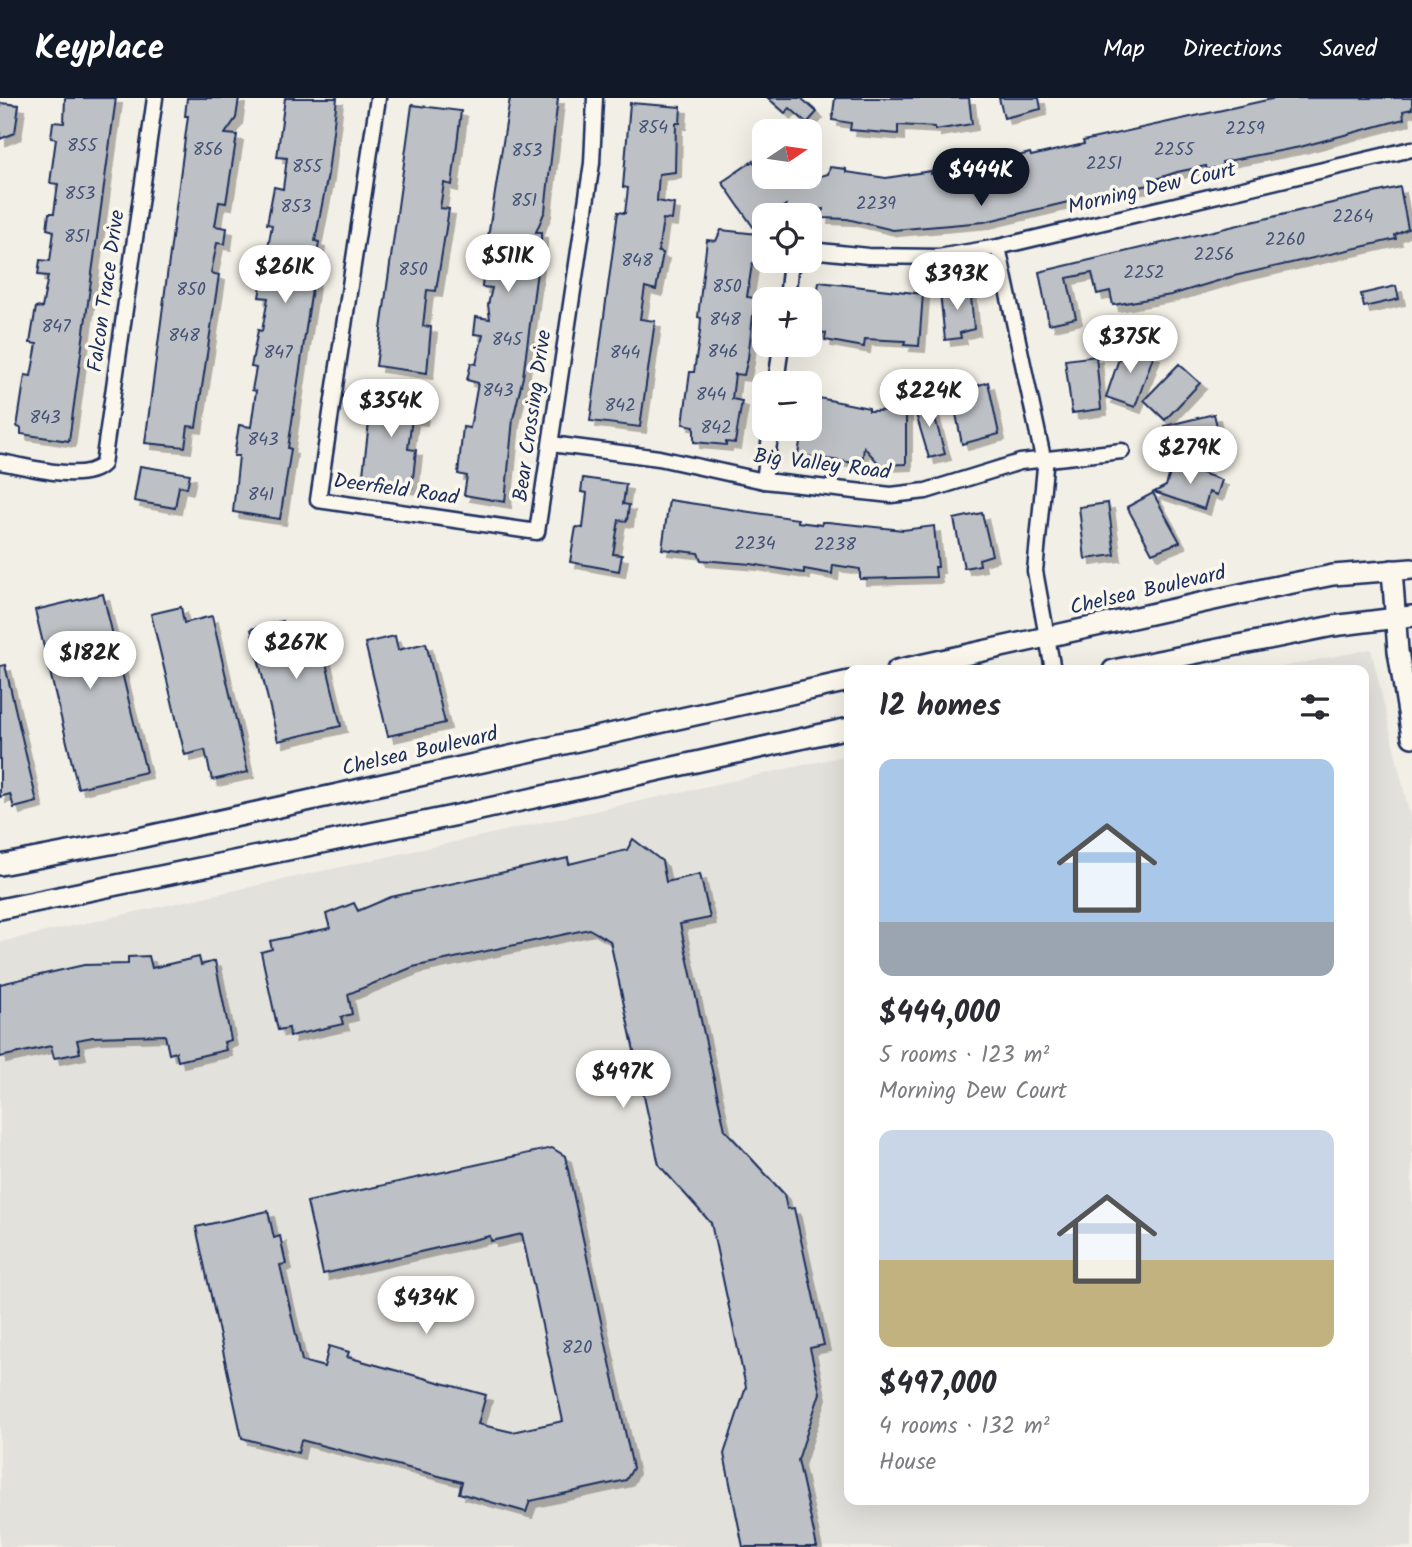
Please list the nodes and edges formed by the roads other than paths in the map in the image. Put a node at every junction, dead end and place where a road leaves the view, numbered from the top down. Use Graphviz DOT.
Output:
graph roads {
  1 [pos="155,98"];
  2 [pos="378,98"];
  3 [pos="595,98"];
  4 [pos="1412,149"];
  5 [pos="998,247"];
  6 [pos="822,250"];
  7 [pos="769,441"];
  8 [pos="551,444"];
  9 [pos="1122,451"];
  10 [pos="1044,460"];
  11 [pos="0,462"];
  12 [pos="764,481"];
  13 [pos="537,532"];
  14 [pos="1412,569"];
  15 [pos="1392,570"];
  16 [pos="1403,617"];
  17 [pos="1046,638"];
  18 [pos="920,665"];
  19 [pos="1052,665"];
  20 [pos="1137,665"];
  21 [pos="844,682"];
  22 [pos="844,729"];
  23 [pos="1412,737"];
  24 [pos="0,865"];
  25 [pos="0,909"];
  1 -- 11 [label="street, Falcon Trace Drive"];
  2 -- 13 [label="street, Deerfield Road"];
  3 -- 8 [label="street, Bear Crossing Drive"];
  4 -- 5 [label="street, Morning Dew Court"];
  5 -- 6 [label="street, Morning Dew Court"];
  5 -- 10 [label="street"];
  7 -- 12 [label="street"];
  8 -- 12 [label="street, Big Valley Road"];
  8 -- 13 [label="street, Bear Crossing Drive"];
  9 -- 10 [label="street, Big Valley Road"];
  10 -- 12 [label="street, Big Valley Road"];
  10 -- 17 [label="street"];
  14 -- 15 [label="main road, Chelsea Boulevard"];
  15 -- 16 [label="main road"];
  15 -- 17 [label="main road, Chelsea Boulevard"];
  16 -- 20 [label="main road"];
  16 -- 23 [label="main road"];
  17 -- 18 [label="main road, Chelsea Boulevard"];
  17 -- 19 [label="street"];
  21 -- 24 [label="main road, Chelsea Boulevard"];
  22 -- 25 [label="main road"];
}
